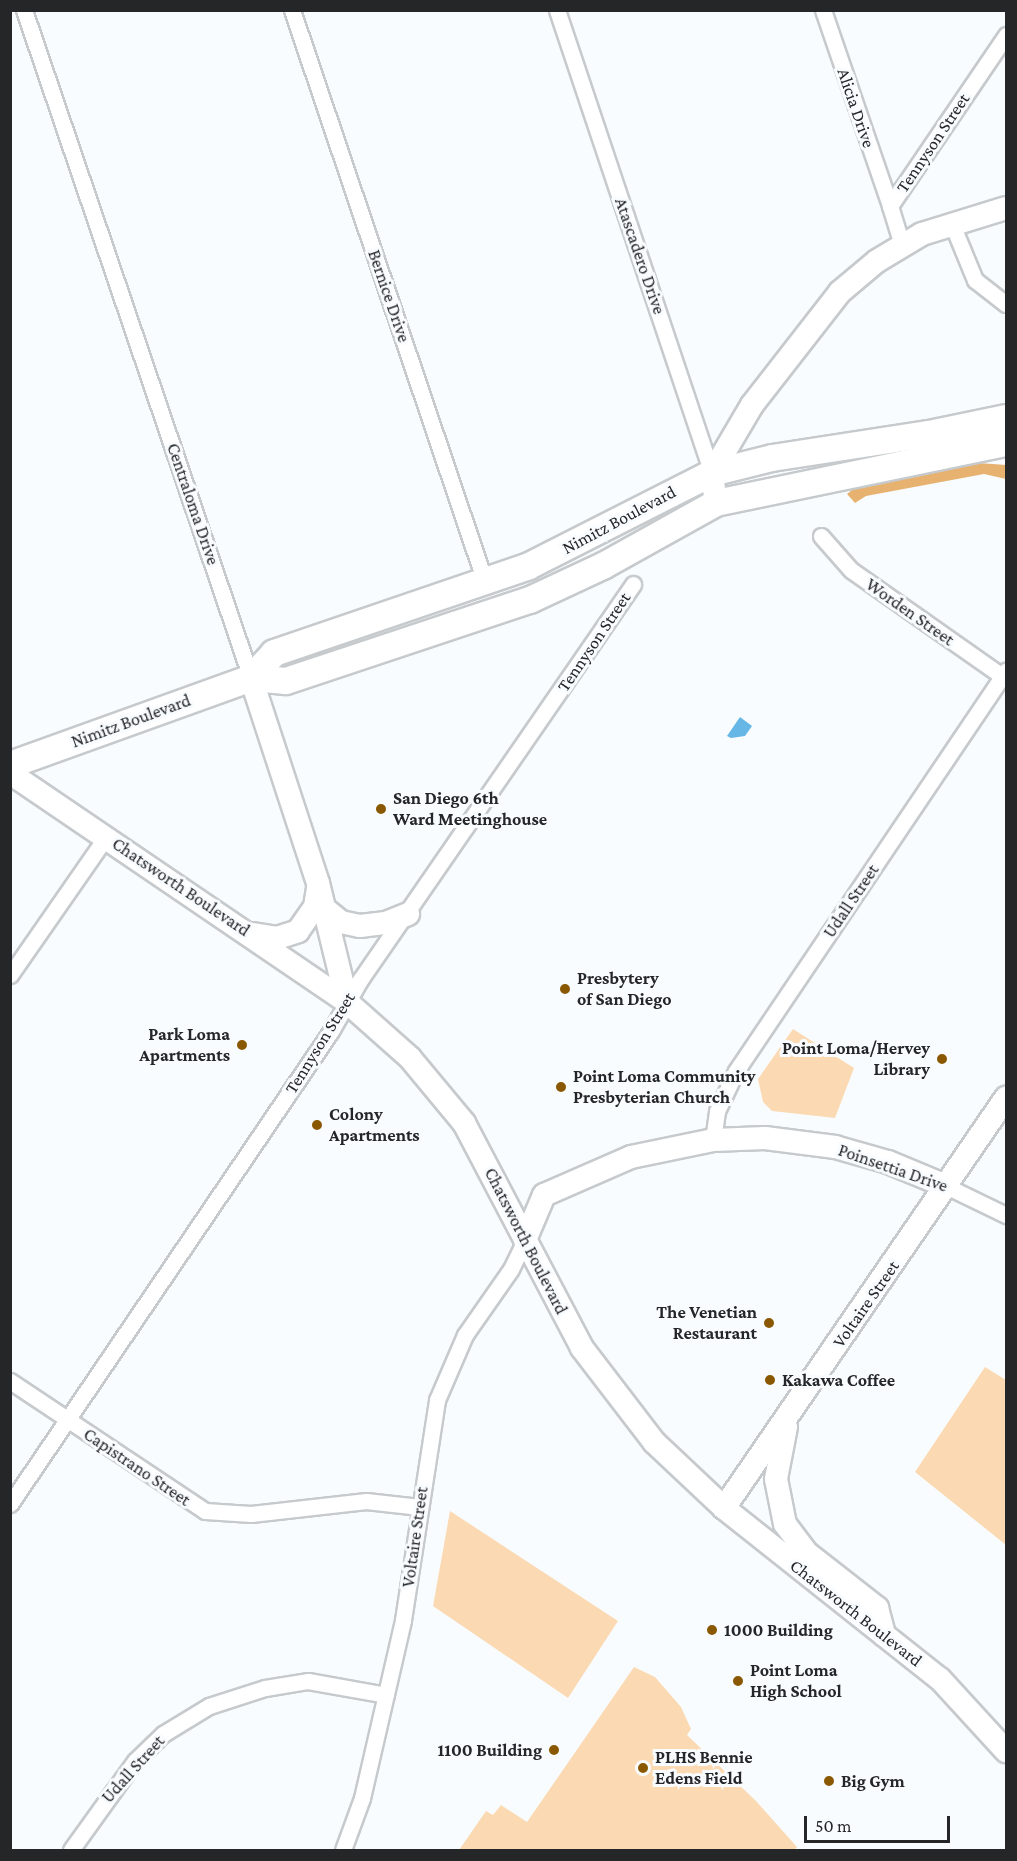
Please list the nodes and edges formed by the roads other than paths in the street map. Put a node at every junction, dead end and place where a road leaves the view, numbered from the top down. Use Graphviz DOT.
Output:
graph roads {
  1 [pos="24,10"];
  2 [pos="292,10"];
  3 [pos="557,10"];
  4 [pos="823,10"];
  5 [pos="1006,35"];
  6 [pos="890,206"];
  7 [pos="1006,208"];
  8 [pos="952,224"];
  9 [pos="902,245"];
  10 [pos="1006,304"];
  11 [pos="1006,417"];
  12 [pos="1006,443"];
  13 [pos="712,473"];
  14 [pos="717,503"];
  15 [pos="821,536"];
  16 [pos="484,582"];
  17 [pos="633,584"];
  18 [pos="1005,675"];
  19 [pos="251,678"];
  20 [pos="10,765"];
  21 [pos="10,772"];
  22 [pos="106,837"];
  23 [pos="318,883"];
  24 [pos="325,909"];
  25 [pos="408,914"];
  26 [pos="250,934"];
  27 [pos="10,975"];
  28 [pos="347,1002"];
  29 [pos="1006,1098"];
  30 [pos="713,1140"];
  31 [pos="946,1186"];
  32 [pos="1006,1215"];
  33 [pos="525,1240"];
  34 [pos="10,1381"];
  35 [pos="792,1410"];
  36 [pos="68,1419"];
  37 [pos="17,1487"];
  38 [pos="10,1504"];
  39 [pos="420,1507"];
  40 [pos="724,1508"];
  41 [pos="884,1635"];
  42 [pos="387,1695"];
  43 [pos="1006,1751"];
  44 [pos="71,1851"];
  45 [pos="343,1851"];
  1 -- 19 [label="street, Centraloma Drive"];
  2 -- 16 [label="street, Bernice Drive"];
  3 -- 13 [label="street, Atascadero Drive"];
  4 -- 6 [label="street, Alicia Drive"];
  5 -- 6 [label="street, Tennyson Street"];
  6 -- 9 [label="street, Tennyson Street"];
  7 -- 8 [label="main road"];
  8 -- 9 [label="main road"];
  8 -- 10 [label="street"];
  9 -- 13 [label="main road"];
  11 -- 13 [label="main road, Nimitz Boulevard"];
  12 -- 14 [label="main road, Nimitz Boulevard"];
  13 -- 14 [label="main road, Atascadero Drive"];
  13 -- 16 [label="main road, Nimitz Boulevard"];
  14 -- 19 [label="main road, Nimitz Boulevard"];
  15 -- 18 [label="street, Worden Street"];
  16 -- 19 [label="main road, Nimitz Boulevard"];
  17 -- 25 [label="street, Tennyson Street"];
  18 -- 30 [label="street, Udall Street"];
  19 -- 20 [label="main road, Nimitz Boulevard"];
  19 -- 23 [label="main road, Centraloma Drive"];
  21 -- 22 [label="main road, Chatsworth Boulevard"];
  22 -- 26 [label="main road, Chatsworth Boulevard"];
  22 -- 27 [label="street"];
  23 -- 24 [label="main road, Centraloma Drive"];
  23 -- 26 [label="main road"];
  24 -- 25 [label="main road"];
  24 -- 28 [label="main road, Centraloma Drive"];
  25 -- 28 [label="street, Tennyson Street"];
  26 -- 28 [label="main road, Chatsworth Boulevard"];
  28 -- 33 [label="main road, Chatsworth Boulevard"];
  28 -- 36 [label="street, Tennyson Street"];
  29 -- 31 [label="main road, Voltaire Street"];
  30 -- 31 [label="main road, Poinsettia Drive"];
  30 -- 33 [label="main road, Poinsettia Drive"];
  31 -- 32 [label="street, Poinsettia Drive"];
  31 -- 35 [label="main road, Voltaire Street"];
  33 -- 39 [label="street, Voltaire Street"];
  33 -- 40 [label="main road, Chatsworth Boulevard"];
  34 -- 36 [label="street, Capistrano Street"];
  35 -- 40 [label="main road, Voltaire Street"];
  35 -- 41 [label="main road"];
  36 -- 37 [label="street, Tennyson Street"];
  36 -- 39 [label="street, Capistrano Street"];
  37 -- 38 [label="street, Tennyson Street"];
  39 -- 42 [label="street, Voltaire Street"];
  40 -- 41 [label="main road, Chatsworth Boulevard"];
  41 -- 43 [label="main road, Chatsworth Boulevard"];
  42 -- 44 [label="street, Udall Street"];
  42 -- 45 [label="street, Voltaire Street"];
}
